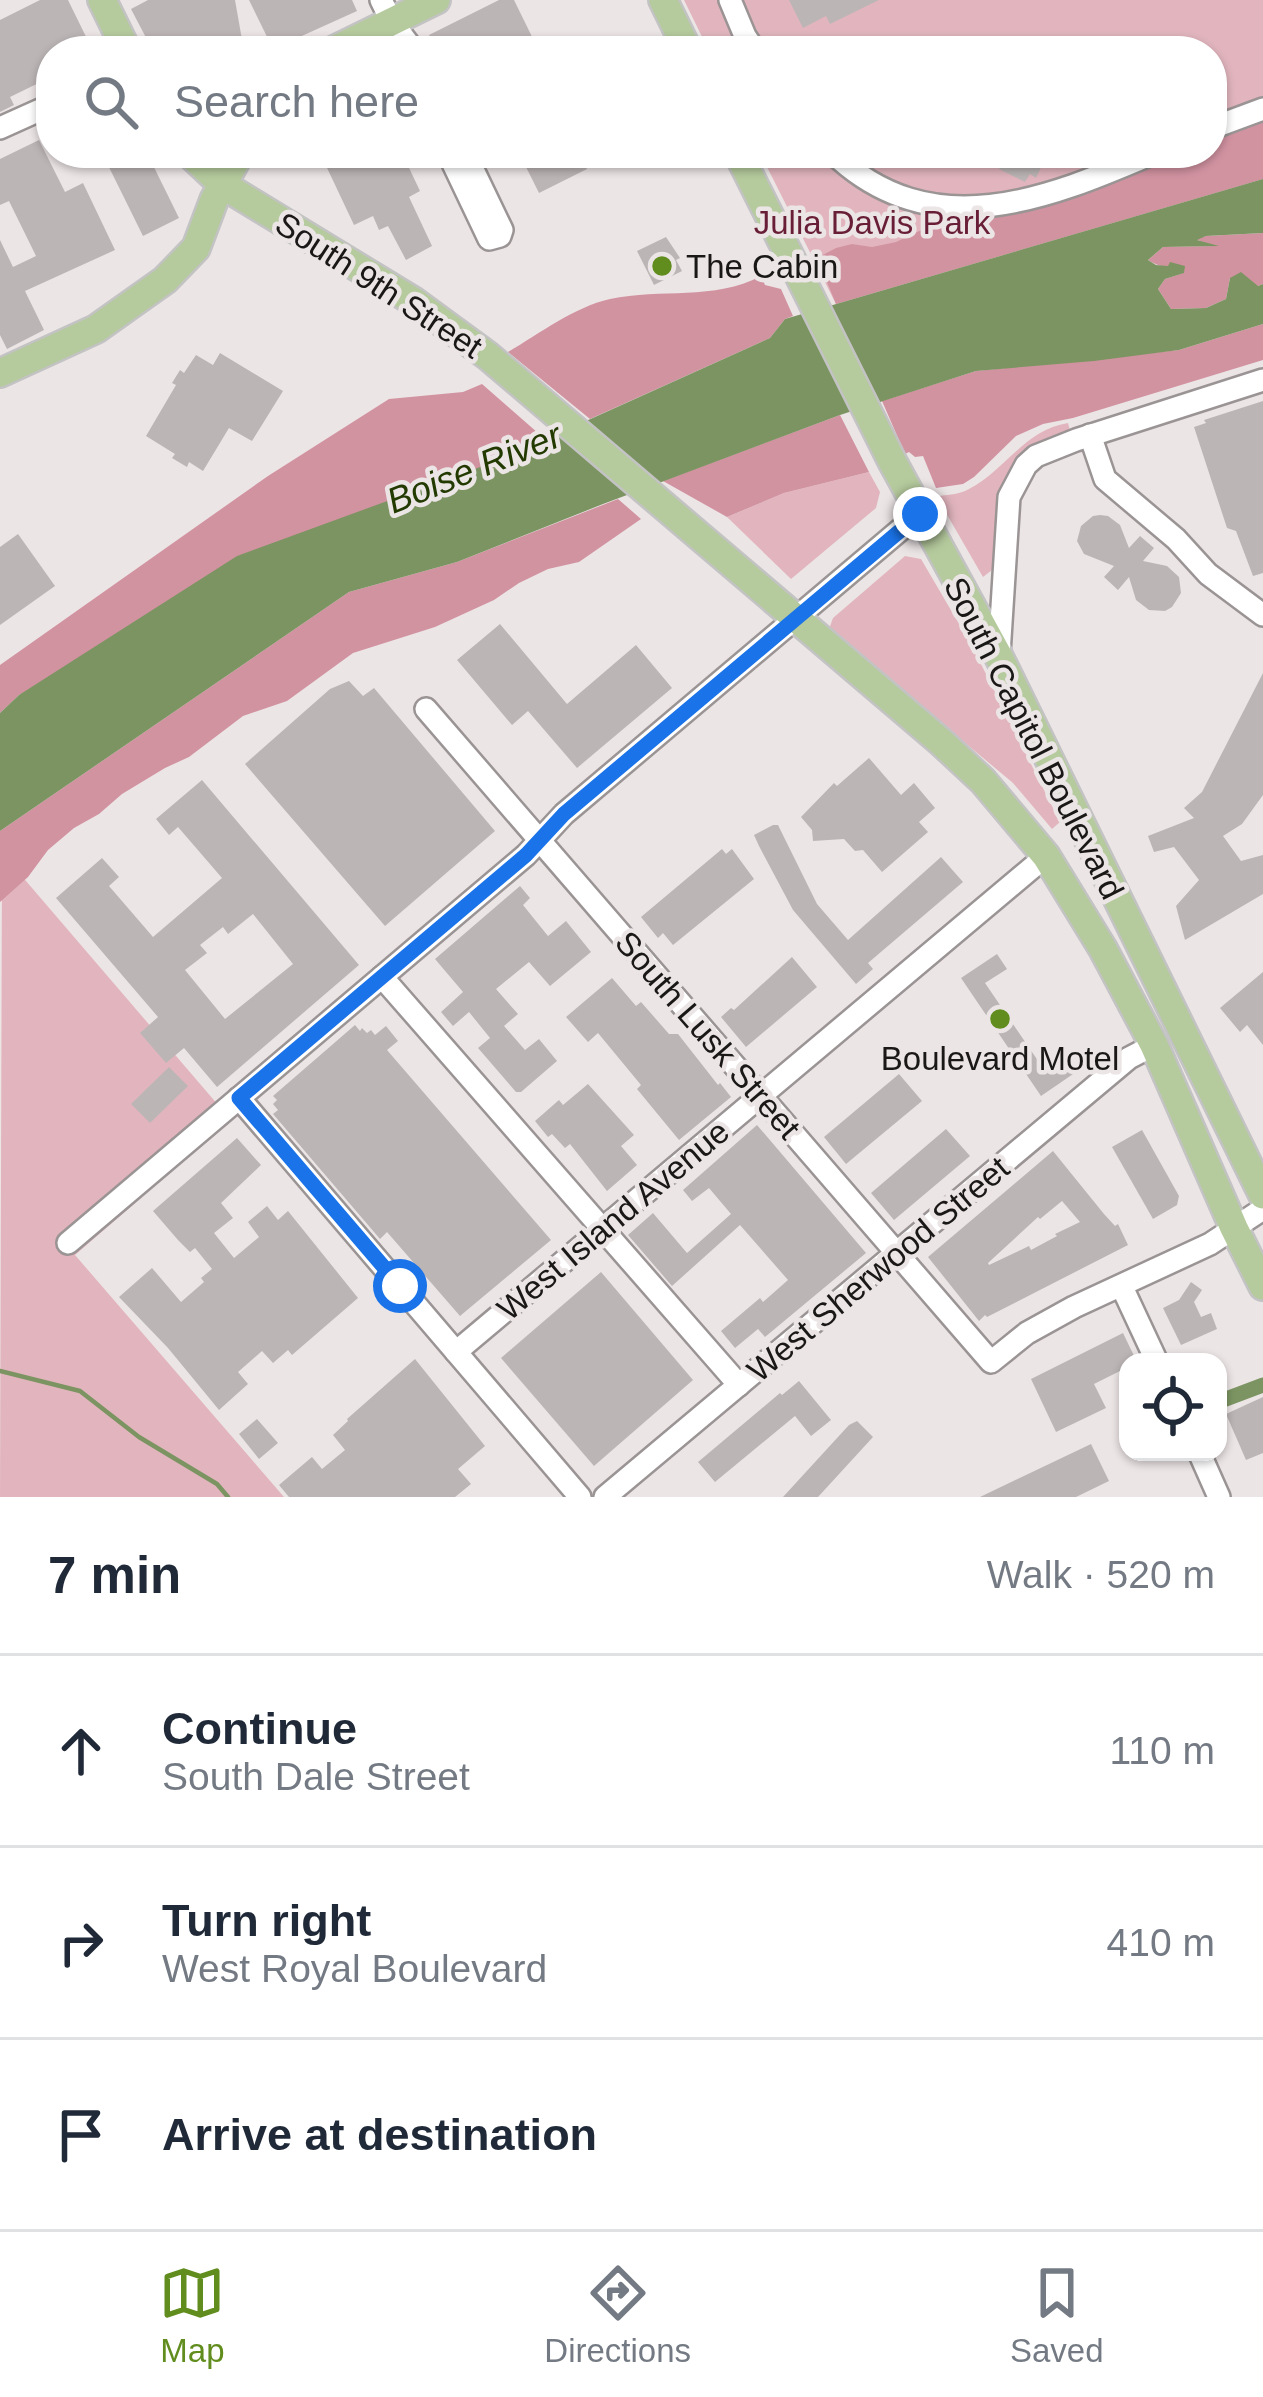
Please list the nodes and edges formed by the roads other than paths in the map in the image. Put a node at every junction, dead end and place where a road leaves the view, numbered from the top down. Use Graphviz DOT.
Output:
graph roads {
  1 [pos="102,0"];
  2 [pos="436,0"];
  3 [pos="663,0"];
  4 [pos="730,0"];
  5 [pos="387,11"];
  6 [pos="120,36"];
  7 [pos="353,36"];
  8 [pos="404,36"];
  9 [pos="681,36"];
  10 [pos="745,36"];
  11 [pos="1263,109"];
  12 [pos="36,112"];
  13 [pos="1227,122"];
  14 [pos="0,128"];
  15 [pos="205,168"];
  16 [pos="232,168"];
  17 [pos="455,168"];
  18 [pos="472,168"];
  19 [pos="745,168"];
  20 [pos="851,168"];
  21 [pos="1116,168"];
  22 [pos="223,185"];
  23 [pos="0,373"];
  24 [pos="1263,380"];
  25 [pos="1090,435"];
  26 [pos="920,514"];
  27 [pos="1005,560"];
  28 [pos="957,583"];
  29 [pos="1263,615"];
  30 [pos="796,618"];
  31 [pos="998,655"];
  32 [pos="426,709"];
  33 [pos="539,840"];
  34 [pos="1046,856"];
  35 [pos="382,977"];
  36 [pos="1154,1045"];
  37 [pos="761,1096"];
  38 [pos="239,1098"];
  39 [pos="1263,1195"];
  40 [pos="1247,1220"];
  41 [pos="603,1229"];
  42 [pos="68,1243"];
  43 [pos="897,1253"];
  44 [pos="1263,1254"];
  45 [pos="1263,1286"];
  46 [pos="1122,1287"];
  47 [pos="456,1352"];
  48 [pos="1153,1353"];
  49 [pos="739,1385"];
  50 [pos="1202,1461"];
  51 [pos="580,1497"];
  52 [pos="605,1497"];
  53 [pos="1219,1497"];
  1 -- 6 [label="main road"];
  2 -- 5 [label="main road"];
  3 -- 9 [label="main road"];
  4 -- 10 [label="street"];
  5 -- 7 [label="main road"];
  5 -- 8 [label="street"];
  11 -- 13 [label="street"];
  12 -- 14 [label="street"];
  15 -- 22 [label="main road, South 9th Street"];
  16 -- 22 [label="main road"];
  17 -- 18 [label="street"];
  19 -- 26 [label="main road, South Capitol Boulevard"];
  20 -- 21 [label="street"];
  22 -- 23 [label="main road"];
  22 -- 30 [label="main road, South 9th Street"];
  24 -- 25 [label="street"];
  25 -- 27 [label="street"];
  25 -- 29 [label="street"];
  26 -- 28 [label="main road, South Capitol Boulevard"];
  26 -- 30 [label="street"];
  27 -- 28 [label="street"];
  27 -- 31 [label="street"];
  28 -- 31 [label="main road, South Capitol Boulevard"];
  30 -- 33 [label="street"];
  30 -- 34 [label="main road, South 9th Street"];
  31 -- 39 [label="main road, South Capitol Boulevard"];
  32 -- 33 [label="street, South Lusk Street"];
  33 -- 35 [label="street"];
  33 -- 37 [label="street, South Lusk Street"];
  34 -- 36 [label="main road, South Capitol Boulevard"];
  34 -- 37 [label="street, West Island Avenue"];
  35 -- 38 [label="street"];
  35 -- 41 [label="street"];
  36 -- 40 [label="main road, South Capitol Boulevard"];
  36 -- 43 [label="street, West Sherwood Street"];
  37 -- 41 [label="street, West Island Avenue"];
  37 -- 43 [label="street, South Lusk Street"];
  38 -- 42 [label="street"];
  38 -- 47 [label="street"];
  40 -- 44 [label="main road"];
  40 -- 45 [label="main road, South Capitol Boulevard"];
  40 -- 46 [label="street"];
  41 -- 47 [label="street, West Island Avenue"];
  41 -- 49 [label="street"];
  43 -- 46 [label="street, South Lusk Street"];
  43 -- 49 [label="street, West Sherwood Street"];
  46 -- 48 [label="street"];
  47 -- 51 [label="street"];
  49 -- 52 [label="street, West Sherwood Street"];
  50 -- 53 [label="street"];
}
